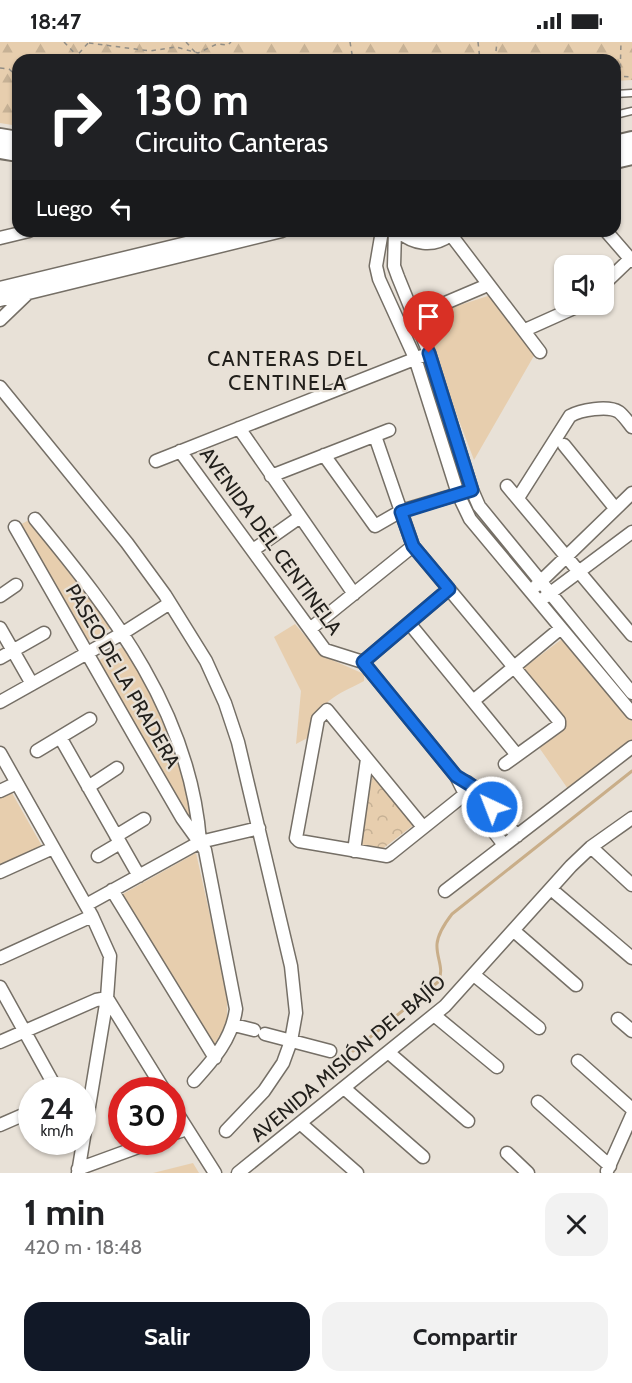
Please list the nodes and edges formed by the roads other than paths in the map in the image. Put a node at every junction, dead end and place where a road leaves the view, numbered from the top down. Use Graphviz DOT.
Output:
graph roads {
  1 [pos="632,140"];
  2 [pos="624,156"];
  3 [pos="214,237"];
  4 [pos="255,237"];
  5 [pos="381,237"];
  6 [pos="396,237"];
  7 [pos="407,237"];
  8 [pos="443,237"];
  9 [pos="452,237"];
  10 [pos="611,237"];
  11 [pos="631,260"];
  12 [pos="614,275"];
  13 [pos="483,287"];
  14 [pos="0,288"];
  15 [pos="25,288"];
  16 [pos="0,300"];
  17 [pos="558,315"];
  18 [pos="415,316"];
  19 [pos="0,320"];
  20 [pos="401,323"];
  21 [pos="525,330"];
  22 [pos="540,352"];
  23 [pos="429,353"];
  24 [pos="415,358"];
  25 [pos="0,387"];
  26 [pos="447,410"];
  27 [pos="432,414"];
  28 [pos="632,427"];
  29 [pos="238,428"];
  30 [pos="389,430"];
  31 [pos="375,436"];
  32 [pos="564,445"];
  33 [pos="180,451"];
  34 [pos="324,455"];
  35 [pos="156,461"];
  36 [pos="271,476"];
  37 [pos="507,486"];
  38 [pos="472,490"];
  39 [pos="632,493"];
  40 [pos="458,494"];
  41 [pos="518,498"];
  42 [pos="615,508"];
  43 [pos="401,512"];
  44 [pos="300,517"];
  45 [pos="35,519"];
  46 [pos="15,527"];
  47 [pos="630,536"];
  48 [pos="413,546"];
  49 [pos="253,550"];
  50 [pos="566,555"];
  51 [pos="579,573"];
  52 [pos="541,582"];
  53 [pos="16,585"];
  54 [pos="449,589"];
  55 [pos="530,590"];
  56 [pos="550,592"];
  57 [pos="354,594"];
  58 [pos="0,596"];
  59 [pos="539,601"];
  60 [pos="170,603"];
  61 [pos="409,623"];
  62 [pos="561,627"];
  63 [pos="0,628"];
  64 [pos="310,629"];
  65 [pos="44,633"];
  66 [pos="123,633"];
  67 [pos="632,635"];
  68 [pos="13,651"];
  69 [pos="87,654"];
  70 [pos="0,658"];
  71 [pos="363,662"];
  72 [pos="513,666"];
  73 [pos="32,684"];
  74 [pos="632,693"];
  75 [pos="473,701"];
  76 [pos="0,702"];
  77 [pos="632,713"];
  78 [pos="90,719"];
  79 [pos="60,737"];
  80 [pos="632,747"];
  81 [pos="37,751"];
  82 [pos="0,753"];
  83 [pos="518,755"];
  84 [pos="367,759"];
  85 [pos="505,764"];
  86 [pos="117,768"];
  87 [pos="17,783"];
  88 [pos="88,787"];
  89 [pos="469,790"];
  90 [pos="0,791"];
  91 [pos="632,818"];
  92 [pos="144,819"];
  93 [pos="423,827"];
  94 [pos="259,828"];
  95 [pos="517,836"];
  96 [pos="118,839"];
  97 [pos="200,842"];
  98 [pos="504,845"];
  99 [pos="54,848"];
  100 [pos="591,848"];
  101 [pos="354,851"];
  102 [pos="98,855"];
  103 [pos="0,872"];
  104 [pos="139,876"];
  105 [pos="632,885"];
  106 [pos="551,889"];
  107 [pos="112,890"];
  108 [pos="445,891"];
  109 [pos="86,905"];
  110 [pos="92,916"];
  111 [pos="514,931"];
  112 [pos="0,958"];
  113 [pos="632,958"];
  114 [pos="474,975"];
  115 [pos="576,985"];
  116 [pos="0,987"];
  117 [pos="107,998"];
  118 [pos="434,1015"];
  119 [pos="618,1019"];
  120 [pos="234,1024"];
  121 [pos="539,1028"];
  122 [pos="632,1031"];
  123 [pos="24,1032"];
  124 [pos="291,1041"];
  125 [pos="0,1042"];
  126 [pos="330,1051"];
  127 [pos="388,1052"];
  128 [pos="214,1058"];
  129 [pos="578,1061"];
  130 [pos="497,1067"];
  131 [pos="50,1077"];
  132 [pos="93,1077"];
  133 [pos="156,1077"];
  134 [pos="194,1081"];
  135 [pos="344,1088"];
  136 [pos="538,1102"];
  137 [pos="632,1108"];
  138 [pos="632,1115"];
  139 [pos="18,1117"];
  140 [pos="468,1121"];
  141 [pos="300,1123"];
  142 [pos="0,1125"];
  143 [pos="187,1129"];
  144 [pos="226,1131"];
  145 [pos="507,1153"];
  146 [pos="80,1155"];
  147 [pos="119,1155"];
  148 [pos="423,1157"];
  149 [pos="608,1170"];
  150 [pos="78,1171"];
  151 [pos="215,1173"];
  152 [pos="238,1173"];
  153 [pos="357,1173"];
  154 [pos="528,1173"];
  1 -- 2 [label="main road"];
  3 -- 15 [label="street"];
  4 -- 15 [label="street"];
  5 -- 20 [label="street"];
  6 -- 18 [label="street"];
  7 -- 8 [label="street"];
  9 -- 21 [label="street"];
  10 -- 11 [label="street"];
  11 -- 12 [label="street"];
  13 -- 18 [label="street"];
  14 -- 15 [label="street"];
  15 -- 16 [label="street"];
  15 -- 19 [label="street"];
  17 -- 21 [label="street"];
  18 -- 20 [label="street"];
  18 -- 23 [label="street"];
  20 -- 24 [label="street"];
  21 -- 22 [label="street"];
  23 -- 24 [label="street"];
  23 -- 26 [label="street"];
  24 -- 27 [label="street"];
  24 -- 29 [label="street"];
  25 -- 60 [label="street"];
  26 -- 27 [label="street"];
  26 -- 38 [label="street"];
  27 -- 40 [label="street"];
  28 -- 41 [label="street"];
  29 -- 33 [label="street"];
  29 -- 36 [label="street"];
  30 -- 31 [label="street"];
  31 -- 34 [label="street"];
  31 -- 43 [label="street"];
  32 -- 42 [label="street"];
  33 -- 35 [label="street"];
  33 -- 49 [label="street, AVENIDA DEL CENTINELA"];
  34 -- 36 [label="street"];
  34 -- 43 [label="street"];
  36 -- 44 [label="street"];
  37 -- 41 [label="street"];
  38 -- 40 [label="street"];
  38 -- 52 [label="street"];
  39 -- 42 [label="street"];
  40 -- 43 [label="street"];
  40 -- 55 [label="street"];
  41 -- 50 [label="street"];
  42 -- 50 [label="street"];
  43 -- 48 [label="street"];
  44 -- 49 [label="street"];
  44 -- 57 [label="street"];
  45 -- 66 [label="street"];
  46 -- 69 [label="street, PASEO DE LA PRADERA"];
  47 -- 51 [label="street"];
  48 -- 54 [label="street"];
  48 -- 57 [label="street"];
  49 -- 64 [label="street, AVENIDA DEL CENTINELA"];
  50 -- 51 [label="street"];
  50 -- 52 [label="street"];
  51 -- 56 [label="street"];
  51 -- 67 [label="street"];
  52 -- 55 [label="street"];
  52 -- 56 [label="street"];
  53 -- 58 [label="street"];
  54 -- 61 [label="street"];
  54 -- 72 [label="street"];
  55 -- 59 [label="street"];
  56 -- 59 [label="street"];
  56 -- 74 [label="street"];
  57 -- 64 [label="street"];
  59 -- 62 [label="street"];
  60 -- 66 [label="street"];
  60 -- 94 [label="street"];
  61 -- 71 [label="street"];
  61 -- 75 [label="street"];
  62 -- 72 [label="street"];
  62 -- 77 [label="street"];
  63 -- 68 [label="street"];
  64 -- 71 [label="street, AVENIDA DEL CENTINELA"];
  65 -- 68 [label="street"];
  66 -- 69 [label="street"];
  66 -- 97 [label="street"];
  68 -- 70 [label="street"];
  68 -- 73 [label="street"];
  69 -- 73 [label="street"];
  69 -- 97 [label="street, PASEO DE LA PRADERA"];
  71 -- 89 [label="street"];
  72 -- 75 [label="street"];
  72 -- 83 [label="street"];
  73 -- 76 [label="street"];
  75 -- 83 [label="street"];
  78 -- 79 [label="street"];
  79 -- 81 [label="street"];
  79 -- 88 [label="street"];
  80 -- 95 [label="street"];
  82 -- 87 [label="street"];
  83 -- 85 [label="street"];
  84 -- 93 [label="street"];
  84 -- 101 [label="street"];
  84 -- 101 [label="street"];
  86 -- 88 [label="street"];
  87 -- 90 [label="street"];
  87 -- 99 [label="street"];
  88 -- 96 [label="street"];
  89 -- 93 [label="street"];
  89 -- 95 [label="street"];
  89 -- 98 [label="street"];
  91 -- 100 [label="street, AVENIDA MISIÓN DEL BAJÍO"];
  92 -- 96 [label="street"];
  93 -- 101 [label="street"];
  94 -- 97 [label="street"];
  94 -- 124 [label="street"];
  95 -- 98 [label="street"];
  96 -- 102 [label="street"];
  96 -- 104 [label="street"];
  97 -- 104 [label="street"];
  97 -- 120 [label="street"];
  98 -- 108 [label="street"];
  99 -- 103 [label="street"];
  99 -- 109 [label="street"];
  100 -- 105 [label="street"];
  100 -- 106 [label="street, AVENIDA MISIÓN DEL BAJÍO"];
  104 -- 107 [label="street"];
  106 -- 111 [label="street, AVENIDA MISIÓN DEL BAJÍO"];
  106 -- 113 [label="street"];
  107 -- 109 [label="street"];
  107 -- 128 [label="street"];
  109 -- 110 [label="street"];
  110 -- 112 [label="street"];
  110 -- 117 [label="street"];
  111 -- 114 [label="street, AVENIDA MISIÓN DEL BAJÍO"];
  111 -- 115 [label="street"];
  114 -- 118 [label="street, AVENIDA MISIÓN DEL BAJÍO"];
  114 -- 121 [label="street"];
  116 -- 123 [label="street"];
  117 -- 123 [label="street"];
  117 -- 132 [label="street"];
  117 -- 133 [label="street"];
  118 -- 127 [label="street, AVENIDA MISIÓN DEL BAJÍO"];
  118 -- 130 [label="street"];
  119 -- 122 [label="street"];
  120 -- 124 [label="street"];
  120 -- 128 [label="street"];
  123 -- 125 [label="street"];
  123 -- 131 [label="street"];
  124 -- 126 [label="street"];
  124 -- 144 [label="street"];
  127 -- 135 [label="street, AVENIDA MISIÓN DEL BAJÍO"];
  127 -- 140 [label="street"];
  128 -- 134 [label="street"];
  129 -- 137 [label="street"];
  135 -- 141 [label="street, AVENIDA MISIÓN DEL BAJÍO"];
  135 -- 148 [label="street"];
  136 -- 149 [label="street"];
  138 -- 149 [label="street"];
  139 -- 142 [label="street"];
  141 -- 152 [label="street, AVENIDA MISIÓN DEL BAJÍO"];
  141 -- 153 [label="street"];
  143 -- 151 [label="street"];
  145 -- 154 [label="street"];
  146 -- 150 [label="street"];
  147 -- 150 [label="street"];
}
